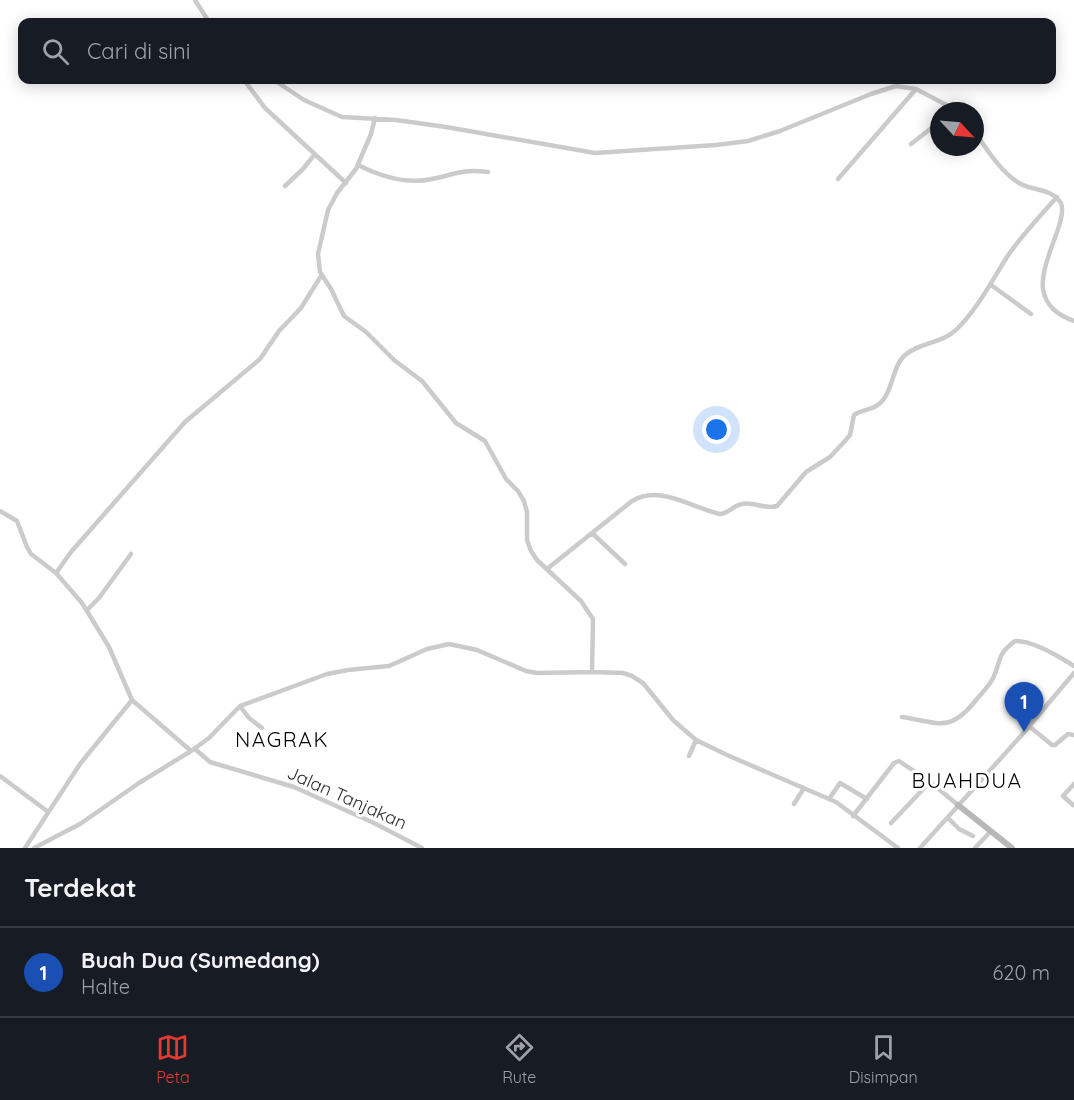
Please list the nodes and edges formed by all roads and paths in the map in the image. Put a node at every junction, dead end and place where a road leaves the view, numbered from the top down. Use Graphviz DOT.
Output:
graph roads {
  1 [pos="195,0"];
  2 [pos="206,18"];
  3 [pos="247,84"];
  4 [pos="280,84"];
  5 [pos="916,89"];
  6 [pos="939,102"];
  7 [pos="375,118"];
  8 [pos="930,129"];
  9 [pos="911,144"];
  10 [pos="984,145"];
  11 [pos="315,154"];
  12 [pos="358,165"];
  13 [pos="488,172"];
  14 [pos="838,179"];
  15 [pos="346,183"];
  16 [pos="285,186"];
  17 [pos="1057,197"];
  18 [pos="321,276"];
  19 [pos="991,285"];
  20 [pos="1031,314"];
  21 [pos="1074,321"];
  22 [pos="0,511"];
  23 [pos="592,533"];
  24 [pos="131,554"];
  25 [pos="625,564"];
  26 [pos="547,569"];
  27 [pos="56,573"];
  28 [pos="87,610"];
  29 [pos="1074,666"];
  30 [pos="592,672"];
  31 [pos="1074,673"];
  32 [pos="132,700"];
  33 [pos="240,706"];
  34 [pos="902,717"];
  35 [pos="1029,726"];
  36 [pos="262,728"];
  37 [pos="1074,735"];
  38 [pos="696,740"];
  39 [pos="193,750"];
  40 [pos="689,756"];
  41 [pos="0,776"];
  42 [pos="930,782"];
  43 [pos="1074,784"];
  44 [pos="804,788"];
  45 [pos="829,799"];
  46 [pos="867,799"];
  47 [pos="794,804"];
  48 [pos="958,805"];
  49 [pos="1073,805"];
  50 [pos="47,811"];
  51 [pos="853,816"];
  52 [pos="948,818"];
  53 [pos="891,823"];
  54 [pos="991,831"];
  55 [pos="973,836"];
  56 [pos="896,847"];
  57 [pos="25,848"];
  58 [pos="34,848"];
  59 [pos="422,848"];
  60 [pos="920,848"];
  61 [pos="975,848"];
  62 [pos="1012,848"];
  1 -- 2 [label="street"];
  3 -- 11 [label="street"];
  4 -- 7 [label="street"];
  5 -- 6 [label="street"];
  5 -- 7 [label="street"];
  5 -- 14 [label="street"];
  7 -- 12 [label="street"];
  8 -- 9 [label="street"];
  10 -- 17 [label="street"];
  11 -- 15 [label="street"];
  11 -- 16 [label="street"];
  12 -- 13 [label="street"];
  12 -- 15 [label="street"];
  15 -- 18 [label="street"];
  17 -- 19 [label="street"];
  17 -- 21 [label="street"];
  18 -- 26 [label="street"];
  18 -- 27 [label="street"];
  19 -- 20 [label="street"];
  19 -- 23 [label="street"];
  22 -- 27 [label="street"];
  23 -- 25 [label="street"];
  23 -- 26 [label="street"];
  24 -- 28 [label="street"];
  26 -- 30 [label="street"];
  27 -- 28 [label="street"];
  28 -- 32 [label="street"];
  29 -- 34 [label="street"];
  30 -- 33 [label="street"];
  30 -- 38 [label="street"];
  31 -- 35 [label="street"];
  32 -- 39 [label="street, Jalan Tanjakan"];
  32 -- 50 [label="street"];
  33 -- 36 [label="street"];
  33 -- 39 [label="street"];
  35 -- 37 [label="street"];
  35 -- 48 [label="street"];
  38 -- 40 [label="street"];
  38 -- 44 [label="street"];
  39 -- 58 [label="street"];
  39 -- 59 [label="street, Jalan Tanjakan"];
  41 -- 50 [label="street"];
  42 -- 46 [label="street"];
  42 -- 48 [label="street"];
  42 -- 53 [label="street"];
  43 -- 49 [label="street"];
  44 -- 45 [label="street"];
  44 -- 47 [label="street"];
  45 -- 46 [label="street"];
  45 -- 51 [label="street"];
  46 -- 51 [label="street"];
  48 -- 52 [label="street"];
  48 -- 54 [label="street"];
  50 -- 57 [label="street"];
  51 -- 56 [label="street"];
  52 -- 55 [label="street"];
  52 -- 60 [label="street"];
  54 -- 61 [label="street"];
  54 -- 62 [label="street"];
}
